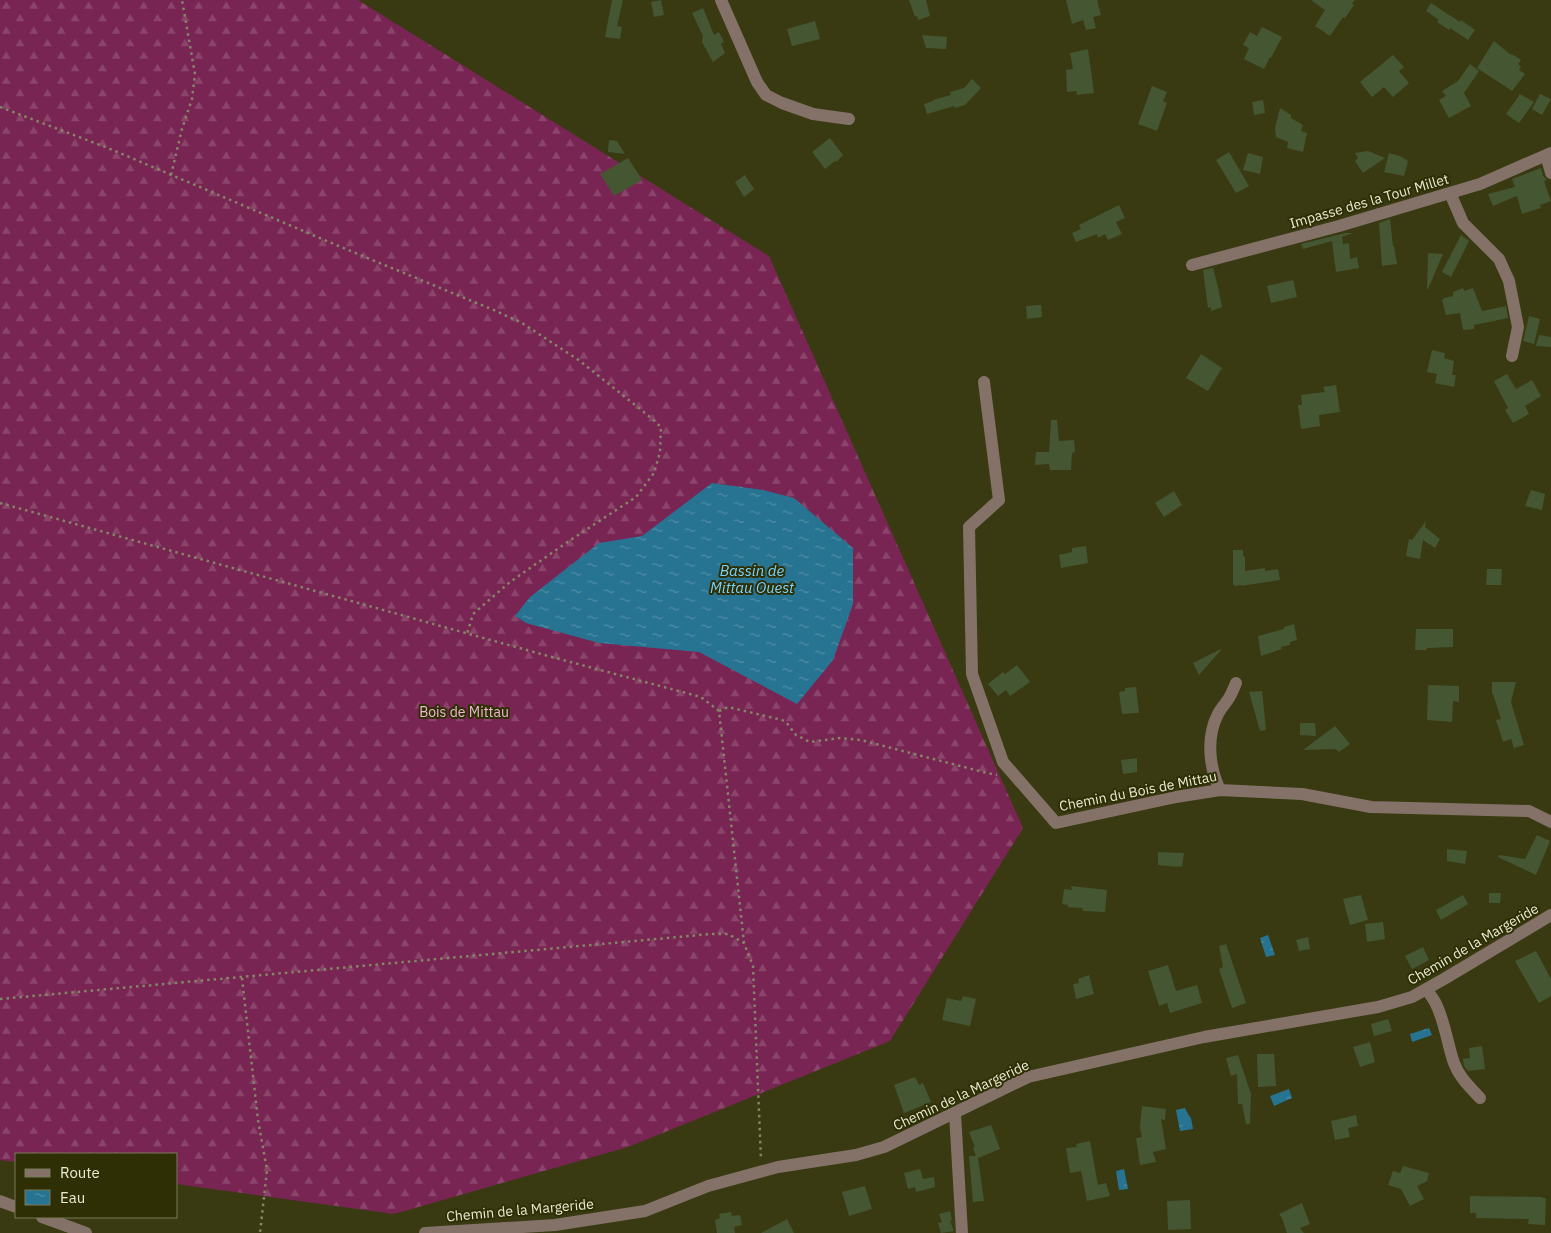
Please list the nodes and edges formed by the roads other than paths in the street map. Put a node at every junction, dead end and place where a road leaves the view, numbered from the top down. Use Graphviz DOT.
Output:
graph roads {
  1 [pos="721,0"];
  2 [pos="849,119"];
  3 [pos="1548,154"];
  4 [pos="1551,173"];
  5 [pos="1450,194"];
  6 [pos="1192,265"];
  7 [pos="1512,356"];
  8 [pos="984,382"];
  9 [pos="1236,683"];
  10 [pos="1220,790"];
  11 [pos="1551,822"];
  12 [pos="1551,915"];
  13 [pos="1426,989"];
  14 [pos="1480,1098"];
  15 [pos="955,1114"];
  16 [pos="0,1201"];
  17 [pos="15,1207"];
  18 [pos="45,1218"];
  19 [pos="86,1233"];
  20 [pos="425,1233"];
  21 [pos="962,1233"];
  1 -- 2 [label="street"];
  3 -- 4 [label="street"];
  3 -- 5 [label="street, Impasse des la Tour Millet"];
  5 -- 6 [label="street, Impasse des la Tour Millet"];
  5 -- 7 [label="street"];
  8 -- 10 [label="street, Chemin du Bois de Mittau"];
  9 -- 10 [label="street"];
  10 -- 11 [label="street, Chemin du Bois de Mittau"];
  12 -- 13 [label="street, Chemin de la Margeride"];
  13 -- 14 [label="street"];
  13 -- 15 [label="street, Chemin de la Margeride"];
  15 -- 20 [label="street, Chemin de la Margeride"];
  15 -- 21 [label="street"];
  16 -- 17 [label="street"];
  18 -- 19 [label="street"];
}
